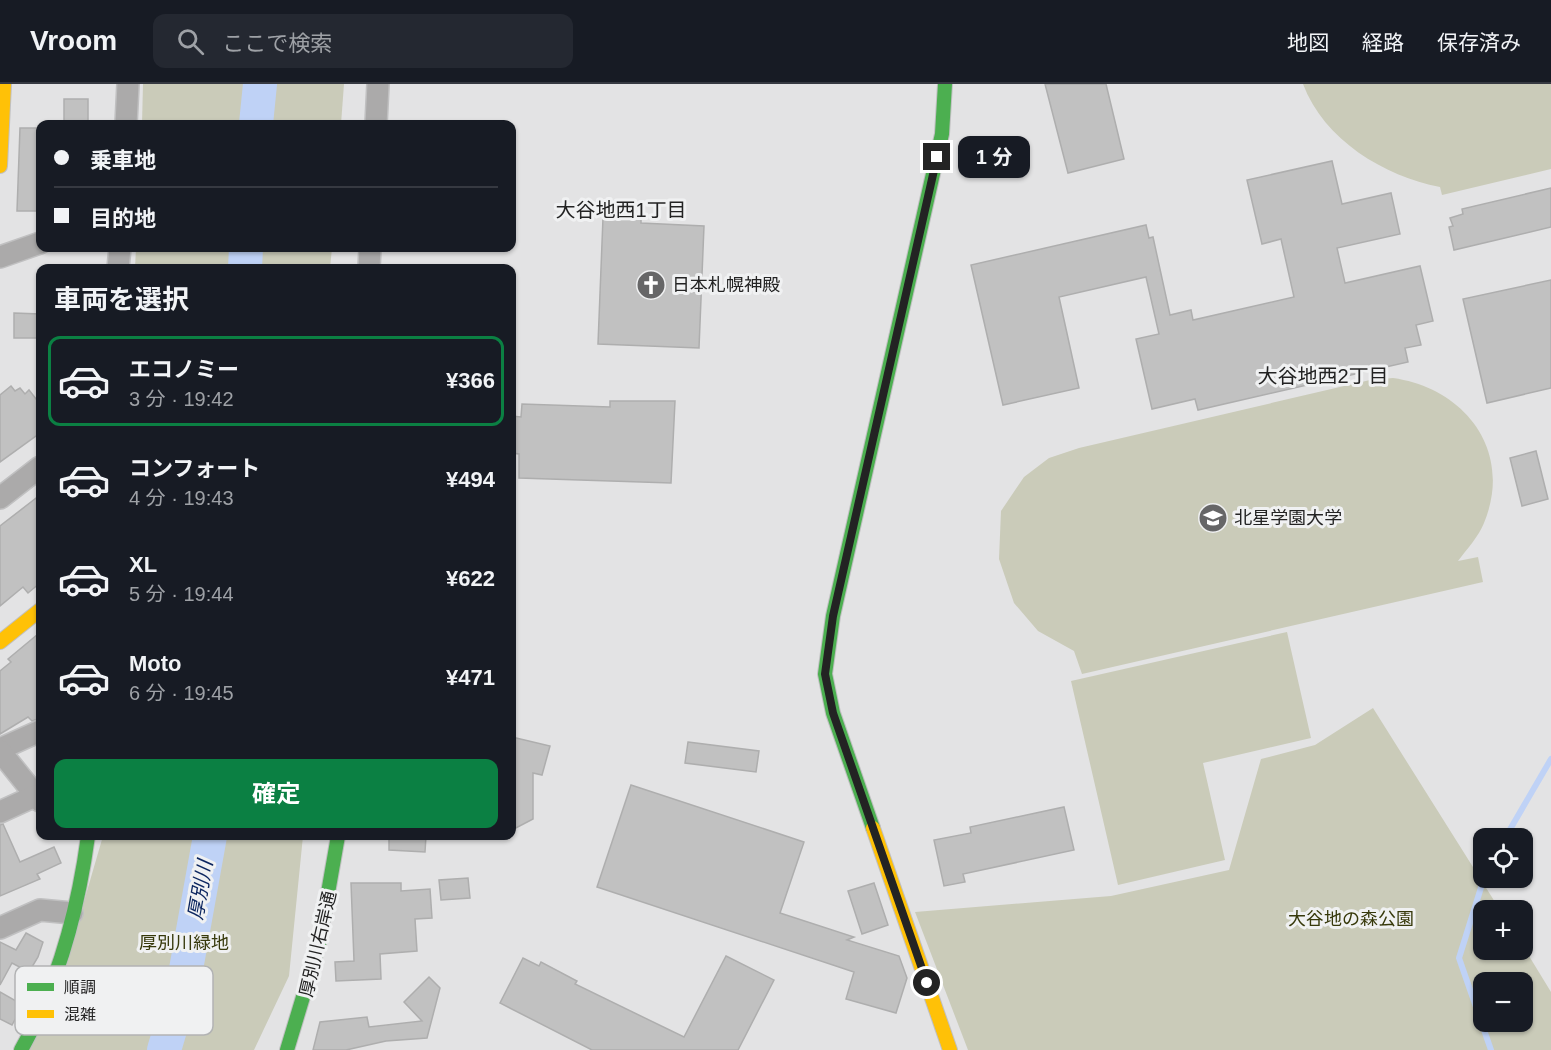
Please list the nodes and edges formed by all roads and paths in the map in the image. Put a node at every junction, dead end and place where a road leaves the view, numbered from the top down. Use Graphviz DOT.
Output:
graph roads {
  1 [pos="4,84"];
  2 [pos="129,84"];
  3 [pos="378,84"];
  4 [pos="945,84"];
  5 [pos="126,120"];
  6 [pos="376,120"];
  7 [pos="0,166"];
  8 [pos="36,244"];
  9 [pos="0,257"];
  10 [pos="36,470"];
  11 [pos="0,498"];
  12 [pos="36,613"];
  13 [pos="0,642"];
  14 [pos="36,732"];
  15 [pos="0,750"];
  16 [pos="36,795"];
  17 [pos="36,799"];
  18 [pos="0,812"];
  19 [pos="84,840"];
  20 [pos="338,840"];
  21 [pos="72,913"];
  22 [pos="0,928"];
  23 [pos="57,966"];
  24 [pos="31,1035"];
  25 [pos="21,1050"];
  26 [pos="287,1050"];
  27 [pos="950,1050"];
  1 -- 7 [label="street"];
  2 -- 5 [label="street"];
  3 -- 6 [label="street"];
  4 -- 27 [label="street"];
  8 -- 9 [label="street"];
  10 -- 11 [label="street"];
  12 -- 13 [label="street"];
  14 -- 15 [label="street"];
  15 -- 16 [label="street"];
  17 -- 18 [label="street"];
  19 -- 21 [label="street"];
  20 -- 26 [label="street, 厚別川右岸通"];
  21 -- 22 [label="street"];
  21 -- 23 [label="street"];
  24 -- 25 [label="street"];
}
